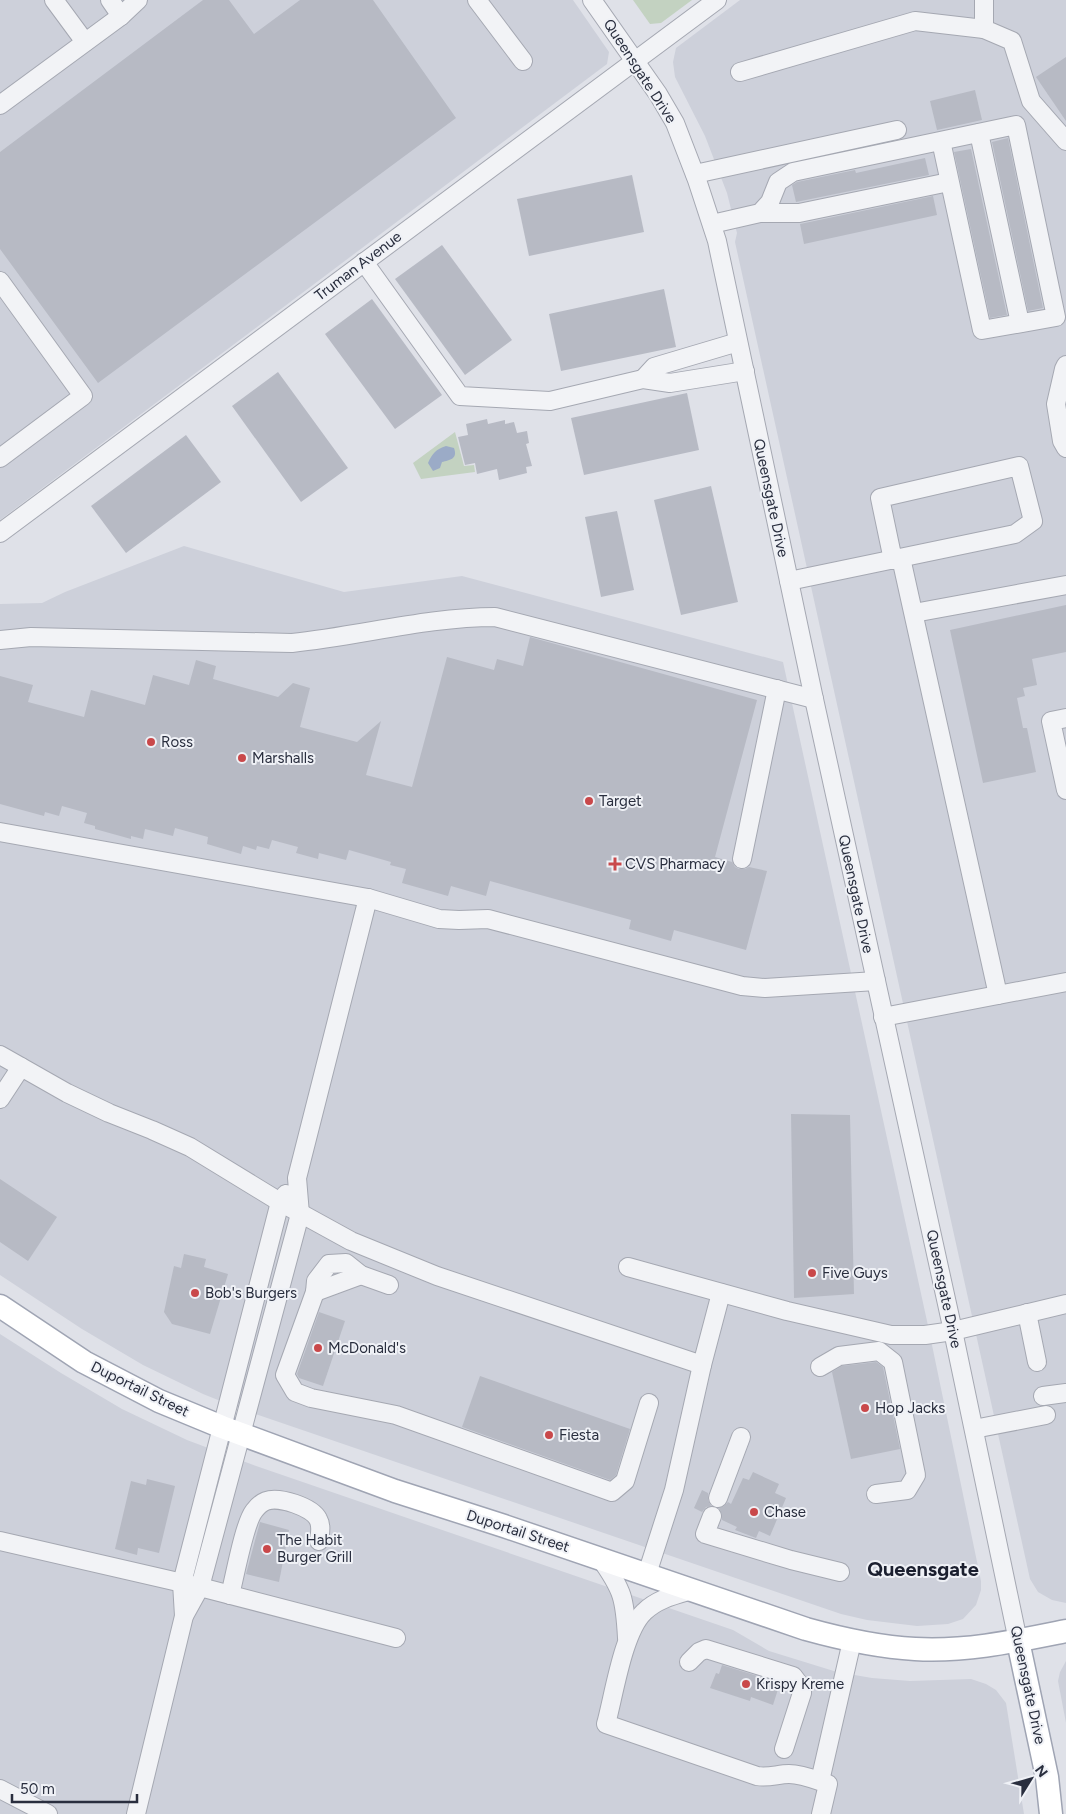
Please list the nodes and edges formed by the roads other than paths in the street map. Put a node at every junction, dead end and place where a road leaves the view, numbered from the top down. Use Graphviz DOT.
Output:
graph roads {
  1 [pos="54,0"];
  2 [pos="110,0"];
  3 [pos="138,0"];
  4 [pos="477,0"];
  5 [pos="592,0"];
  6 [pos="717,0"];
  7 [pos="984,0"];
  8 [pos="120,16"];
  9 [pos="984,29"];
  10 [pos="85,42"];
  11 [pos="523,61"];
  12 [pos="635,61"];
  13 [pos="740,72"];
  14 [pos="2,99"];
  15 [pos="897,130"];
  16 [pos="979,133"];
  17 [pos="941,141"];
  18 [pos="1066,141"];
  19 [pos="695,174"];
  20 [pos="950,182"];
  21 [pos="760,213"];
  22 [pos="712,224"];
  23 [pos="364,262"];
  24 [pos="0,281"];
  25 [pos="1020,323"];
  26 [pos="738,342"];
  27 [pos="1066,365"];
  28 [pos="744,371"];
  29 [pos="643,379"];
  30 [pos="1066,448"];
  31 [pos="0,458"];
  32 [pos="0,533"];
  33 [pos="897,559"];
  34 [pos="789,581"];
  35 [pos="1066,585"];
  36 [pos="914,612"];
  37 [pos="0,640"];
  38 [pos="777,689"];
  39 [pos="814,699"];
  40 [pos="1066,718"];
  41 [pos="1066,790"];
  42 [pos="0,832"];
  43 [pos="742,859"];
  44 [pos="368,898"];
  45 [pos="876,981"];
  46 [pos="1066,982"];
  47 [pos="998,995"];
  48 [pos="883,1016"];
  49 [pos="0,1054"];
  50 [pos="22,1067"];
  51 [pos="0,1099"];
  52 [pos="298,1178"];
  53 [pos="280,1202"];
  54 [pos="300,1214"];
  55 [pos="628,1267"];
  56 [pos="389,1285"];
  57 [pos="721,1293"];
  58 [pos="1066,1304"];
  59 [pos="0,1306"];
  60 [pos="1027,1313"];
  61 [pos="953,1331"];
  62 [pos="1037,1362"];
  63 [pos="702,1365"];
  64 [pos="820,1367"];
  65 [pos="1066,1393"];
  66 [pos="1043,1396"];
  67 [pos="649,1403"];
  68 [pos="1046,1415"];
  69 [pos="974,1429"];
  70 [pos="231,1431"];
  71 [pos="740,1437"];
  72 [pos="876,1494"];
  73 [pos="718,1498"];
  74 [pos="712,1516"];
  75 [pos="0,1541"];
  76 [pos="319,1542"];
  77 [pos="600,1558"];
  78 [pos="840,1572"];
  79 [pos="647,1574"];
  80 [pos="182,1582"];
  81 [pos="200,1587"];
  82 [pos="692,1590"];
  83 [pos="230,1595"];
  84 [pos="184,1616"];
  85 [pos="1066,1631"];
  86 [pos="396,1638"];
  87 [pos="627,1639"];
  88 [pos="1018,1640"];
  89 [pos="852,1641"];
  90 [pos="689,1662"];
  91 [pos="784,1749"];
  92 [pos="820,1781"];
  93 [pos="0,1789"];
  94 [pos="48,1814"];
  95 [pos="136,1814"];
  96 [pos="820,1814"];
  97 [pos="1052,1814"];
  1 -- 10 [label="street"];
  2 -- 8 [label="street"];
  3 -- 8 [label="street"];
  4 -- 11 [label="street"];
  5 -- 12 [label="street, Queensgate Drive"];
  6 -- 12 [label="street, Truman Avenue"];
  7 -- 9 [label="street"];
  8 -- 10 [label="street"];
  9 -- 13 [label="street"];
  9 -- 18 [label="street"];
  10 -- 14 [label="street"];
  12 -- 19 [label="street, Queensgate Drive"];
  12 -- 23 [label="street, Truman Avenue"];
  15 -- 19 [label="street"];
  16 -- 17 [label="street"];
  16 -- 25 [label="street"];
  16 -- 25 [label="street"];
  17 -- 20 [label="street"];
  17 -- 21 [label="street"];
  19 -- 22 [label="street, Queensgate Drive"];
  20 -- 21 [label="street"];
  20 -- 25 [label="street"];
  21 -- 22 [label="street"];
  22 -- 26 [label="street, Queensgate Drive"];
  23 -- 29 [label="street"];
  23 -- 32 [label="street, Truman Avenue"];
  24 -- 31 [label="street"];
  26 -- 28 [label="street, Queensgate Drive"];
  26 -- 29 [label="street"];
  27 -- 30 [label="street"];
  28 -- 29 [label="street"];
  28 -- 34 [label="street, Queensgate Drive"];
  33 -- 33 [label="street"];
  33 -- 34 [label="street"];
  33 -- 36 [label="street"];
  34 -- 39 [label="street, Queensgate Drive"];
  35 -- 36 [label="street"];
  36 -- 47 [label="street"];
  37 -- 38 [label="street"];
  38 -- 39 [label="street"];
  38 -- 43 [label="street"];
  39 -- 45 [label="street, Queensgate Drive"];
  40 -- 41 [label="street"];
  42 -- 44 [label="street"];
  44 -- 45 [label="street"];
  44 -- 52 [label="street"];
  45 -- 48 [label="street, Queensgate Drive"];
  46 -- 47 [label="street"];
  47 -- 48 [label="street"];
  48 -- 61 [label="street, Queensgate Drive"];
  49 -- 50 [label="street"];
  50 -- 51 [label="street"];
  50 -- 53 [label="street"];
  52 -- 53 [label="street"];
  52 -- 54 [label="street"];
  53 -- 54 [label="street"];
  53 -- 70 [label="street"];
  54 -- 63 [label="street"];
  54 -- 70 [label="street"];
  55 -- 57 [label="street"];
  56 -- 67 [label="street"];
  57 -- 61 [label="street"];
  57 -- 63 [label="street"];
  58 -- 60 [label="street"];
  59 -- 70 [label="main road, Duportail Street"];
  60 -- 61 [label="street"];
  60 -- 62 [label="street"];
  61 -- 69 [label="street, Queensgate Drive"];
  63 -- 79 [label="street"];
  64 -- 72 [label="street"];
  65 -- 66 [label="street"];
  68 -- 69 [label="street"];
  69 -- 88 [label="street, Queensgate Drive"];
  70 -- 77 [label="main road, Duportail Street"];
  70 -- 80 [label="street"];
  70 -- 81 [label="street"];
  71 -- 73 [label="street"];
  74 -- 78 [label="street"];
  75 -- 80 [label="street"];
  76 -- 83 [label="street"];
  77 -- 79 [label="main road, Duportail Street"];
  77 -- 87 [label="street"];
  79 -- 82 [label="main road, Duportail Street"];
  80 -- 81 [label="street"];
  80 -- 84 [label="street"];
  81 -- 83 [label="street"];
  81 -- 84 [label="street"];
  82 -- 87 [label="street"];
  82 -- 89 [label="main road, Duportail Street"];
  83 -- 86 [label="street"];
  84 -- 95 [label="street"];
  85 -- 88 [label="main road, Duportail Street"];
  87 -- 92 [label="street"];
  88 -- 89 [label="main road, Duportail Street"];
  88 -- 97 [label="main road, Queensgate Drive"];
  89 -- 92 [label="street"];
  90 -- 91 [label="street"];
  92 -- 96 [label="street"];
  93 -- 94 [label="street"];
}
